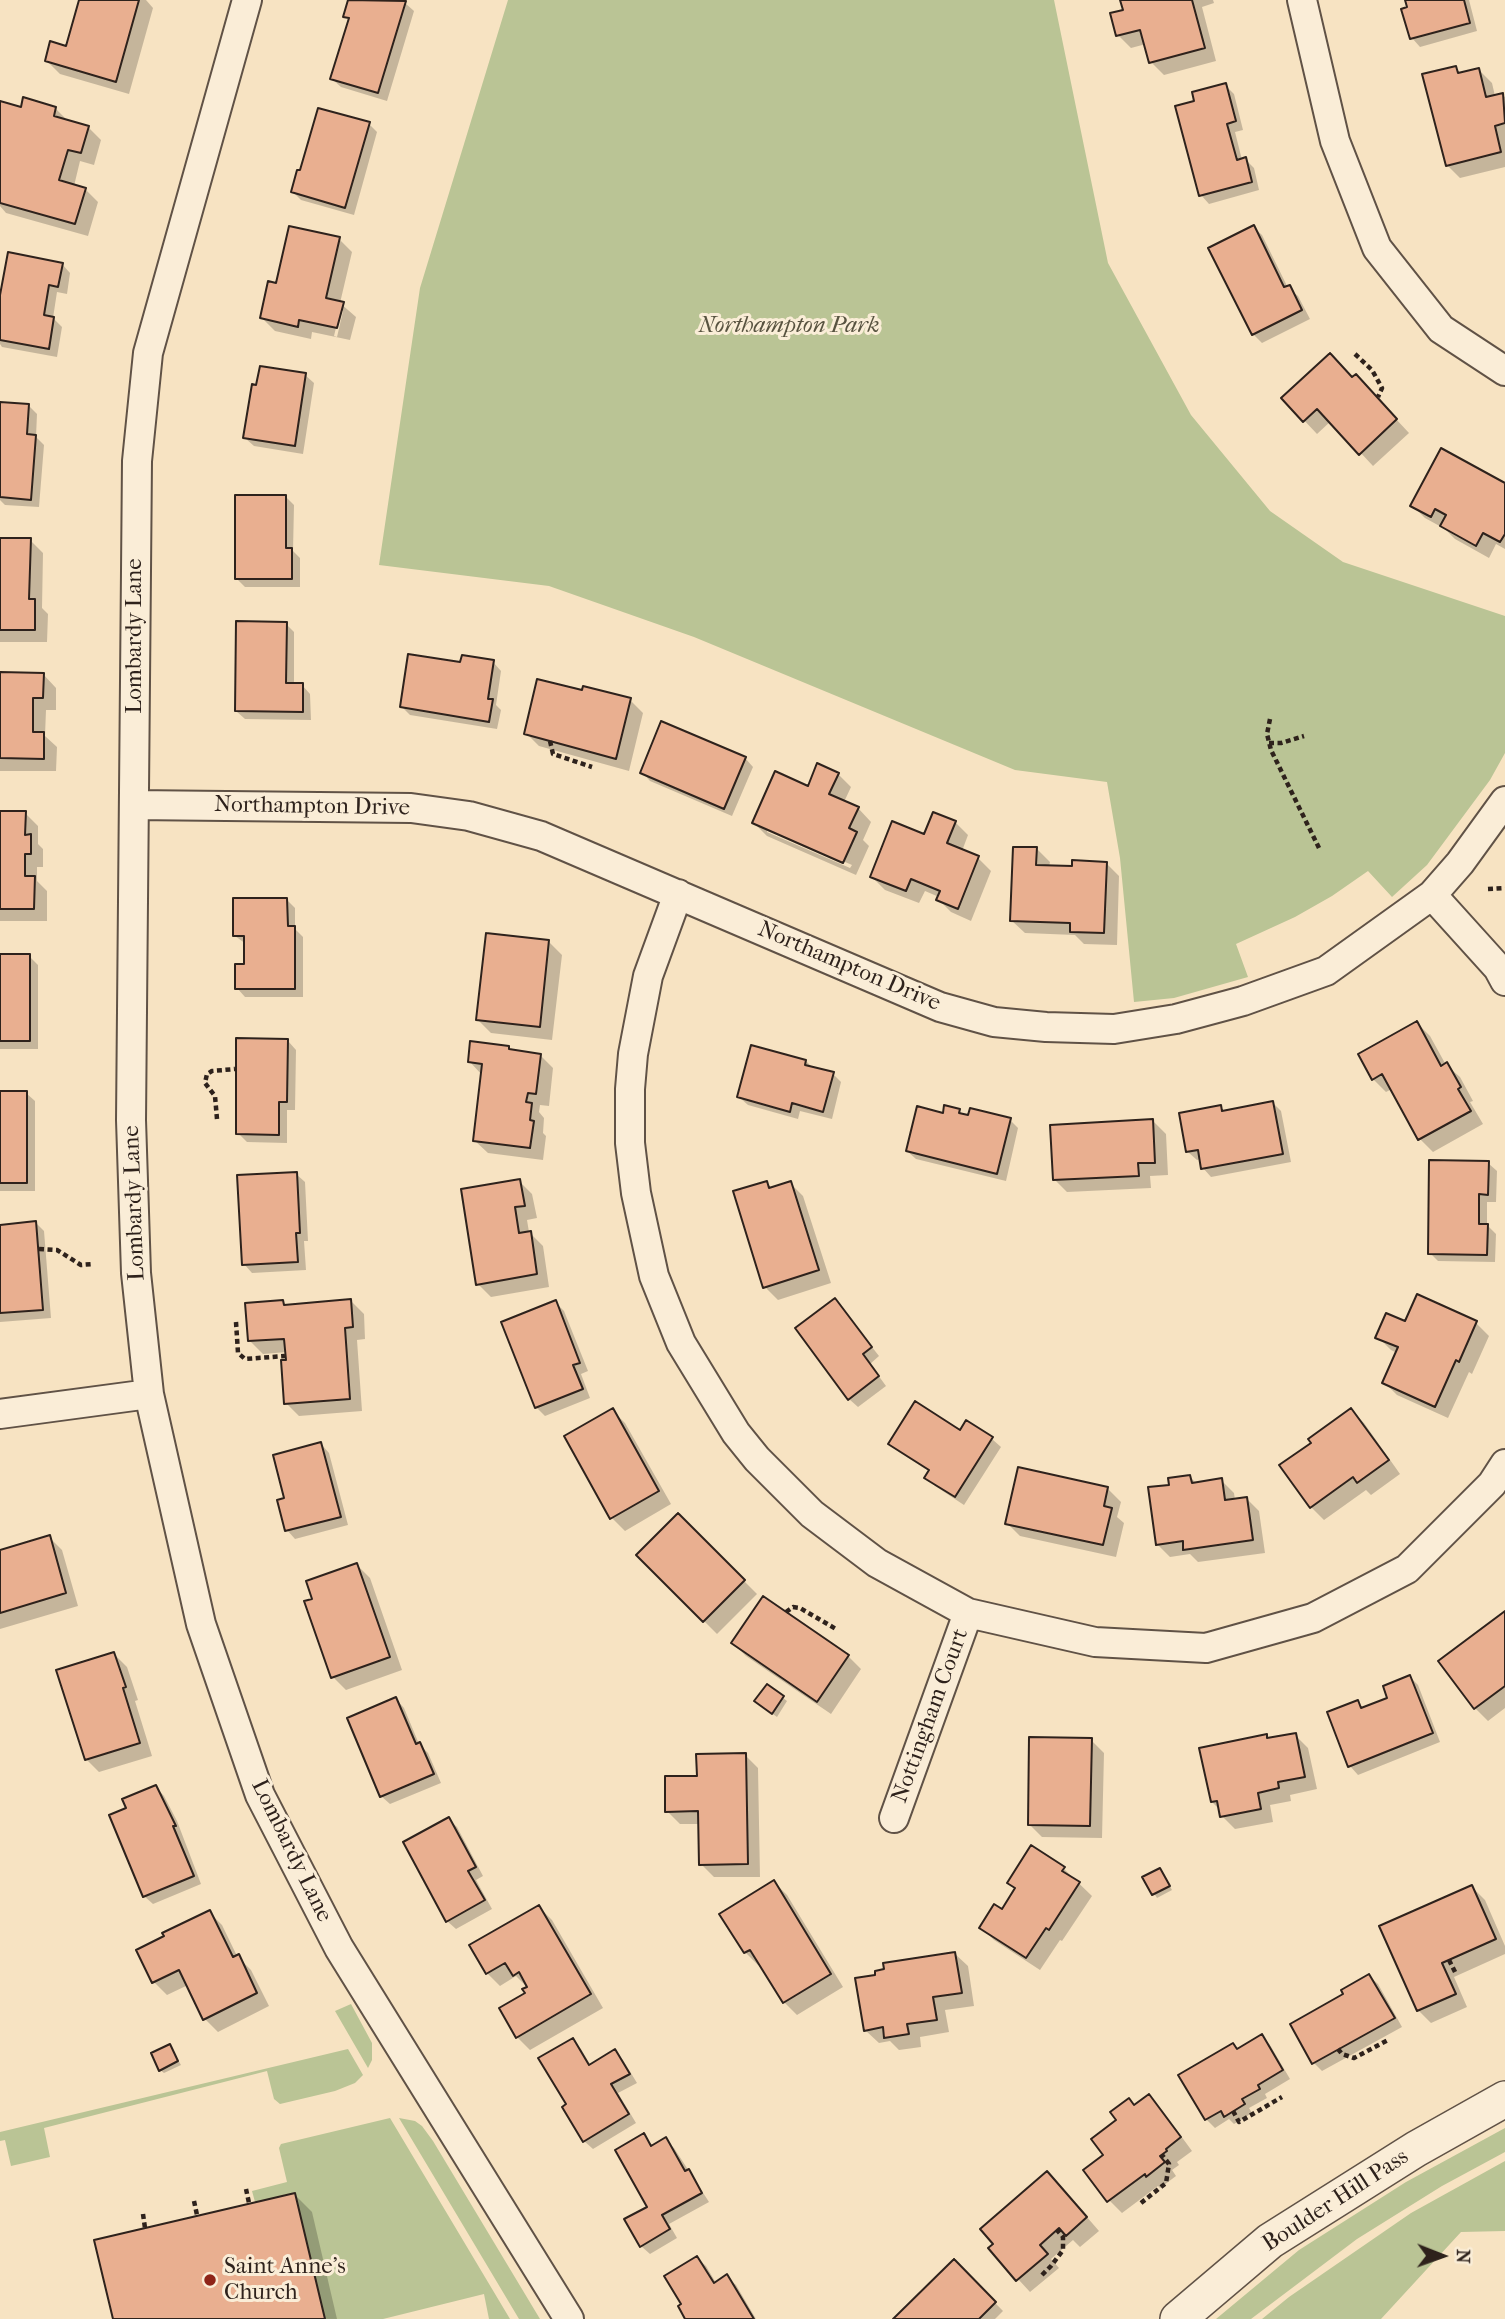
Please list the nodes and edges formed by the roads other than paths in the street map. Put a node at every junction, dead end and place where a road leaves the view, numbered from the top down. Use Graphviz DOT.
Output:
graph roads {
  1 [pos="247,0"];
  2 [pos="1302,0"];
  3 [pos="1505,370"];
  4 [pos="1505,801"];
  5 [pos="134,805"];
  6 [pos="678,894"];
  7 [pos="1432,895"];
  8 [pos="1505,981"];
  9 [pos="149,1394"];
  10 [pos="0,1414"];
  11 [pos="1505,1464"];
  12 [pos="968,1613"];
  13 [pos="894,1818"];
  14 [pos="1505,2099"];
  15 [pos="569,2319"];
  16 [pos="1178,2319"];
  1 -- 5 [label="street, Lombardy Lane"];
  2 -- 3 [label="street"];
  4 -- 7 [label="street, Northampton Drive"];
  5 -- 6 [label="street, Northampton Drive"];
  5 -- 9 [label="street, Lombardy Lane"];
  6 -- 7 [label="street, Northampton Drive"];
  6 -- 12 [label="street"];
  7 -- 8 [label="street"];
  9 -- 10 [label="street"];
  9 -- 15 [label="street, Lombardy Lane"];
  11 -- 12 [label="street"];
  12 -- 13 [label="street, Nottingham Court"];
  14 -- 16 [label="street, Boulder Hill Pass"];
}
